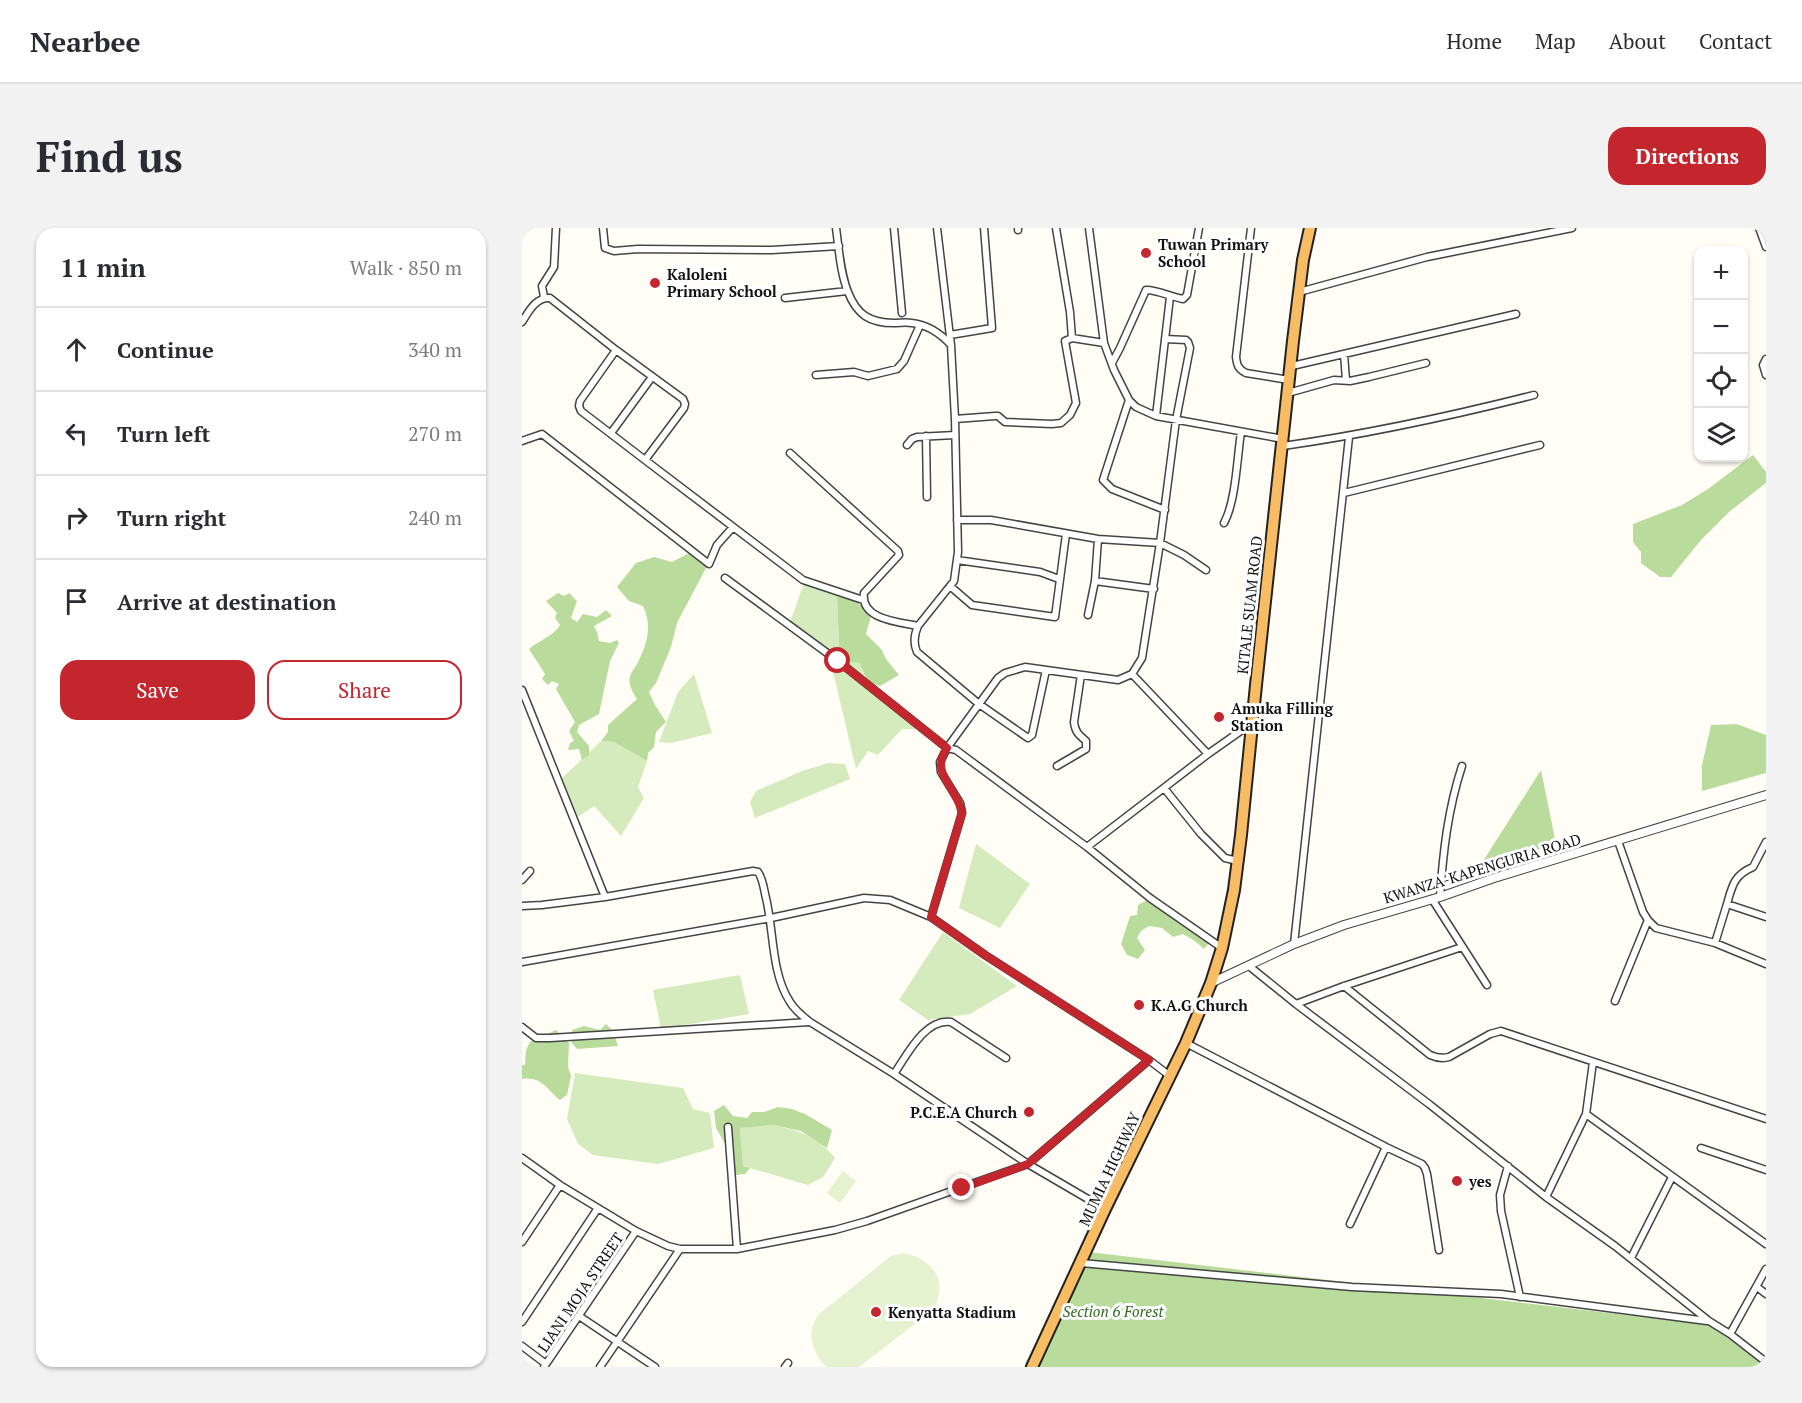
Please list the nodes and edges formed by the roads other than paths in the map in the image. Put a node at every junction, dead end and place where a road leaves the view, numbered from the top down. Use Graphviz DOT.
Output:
graph roads {
  1 [pos="556,228"];
  2 [pos="603,228"];
  3 [pos="836,228"];
  4 [pos="894,228"];
  5 [pos="937,228"];
  6 [pos="984,228"];
  7 [pos="1056,228"];
  8 [pos="1089,228"];
  9 [pos="1199,228"];
  10 [pos="1251,228"];
  11 [pos="1310,228"];
  12 [pos="1572,228"];
  13 [pos="1759,228"];
  14 [pos="839,246"];
  15 [pos="1766,247"];
  16 [pos="847,291"];
  17 [pos="1299,292"];
  18 [pos="544,297"];
  19 [pos="1170,297"];
  20 [pos="785,298"];
  21 [pos="902,313"];
  22 [pos="1516,314"];
  23 [pos="522,322"];
  24 [pos="920,325"];
  25 [pos="950,335"];
  26 [pos="1072,338"];
  27 [pos="1165,339"];
  28 [pos="1104,343"];
  29 [pos="951,345"];
  30 [pos="616,350"];
  31 [pos="1344,354"];
  32 [pos="1766,359"];
  33 [pos="1112,363"];
  34 [pos="1426,363"];
  35 [pos="1292,366"];
  36 [pos="816,375"];
  37 [pos="1766,375"];
  38 [pos="652,377"];
  39 [pos="1289,380"];
  40 [pos="1346,380"];
  41 [pos="1288,393"];
  42 [pos="1534,395"];
  43 [pos="1129,400"];
  44 [pos="1156,416"];
  45 [pos="955,419"];
  46 [pos="1176,420"];
  47 [pos="1241,432"];
  48 [pos="611,433"];
  49 [pos="954,435"];
  50 [pos="926,436"];
  51 [pos="1349,437"];
  52 [pos="522,441"];
  53 [pos="1283,443"];
  54 [pos="907,445"];
  55 [pos="1540,445"];
  56 [pos="790,453"];
  57 [pos="645,460"];
  58 [pos="1344,493"];
  59 [pos="927,496"];
  60 [pos="1165,510"];
  61 [pos="957,520"];
  62 [pos="1224,523"];
  63 [pos="734,527"];
  64 [pos="1066,534"];
  65 [pos="1098,539"];
  66 [pos="1160,543"];
  67 [pos="957,560"];
  68 [pos="1206,570"];
  69 [pos="725,578"];
  70 [pos="1059,579"];
  71 [pos="1095,581"];
  72 [pos="950,586"];
  73 [pos="1154,588"];
  74 [pos="863,600"];
  75 [pos="1088,615"];
  76 [pos="918,626"];
  77 [pos="1046,670"];
  78 [pos="1132,674"];
  79 [pos="1082,675"];
  80 [pos="522,690"];
  81 [pos="979,704"];
  82 [pos="1253,721"];
  83 [pos="947,748"];
  84 [pos="1208,754"];
  85 [pos="1462,765"];
  86 [pos="1057,766"];
  87 [pos="1164,788"];
  88 [pos="1766,795"];
  89 [pos="1617,841"];
  90 [pos="1766,842"];
  91 [pos="1087,847"];
  92 [pos="1238,861"];
  93 [pos="530,872"];
  94 [pos="522,880"];
  95 [pos="606,897"];
  96 [pos="1436,898"];
  97 [pos="1727,904"];
  98 [pos="522,906"];
  99 [pos="931,917"];
  100 [pos="1766,917"];
  101 [pos="771,918"];
  102 [pos="1648,920"];
  103 [pos="1715,943"];
  104 [pos="1294,944"];
  105 [pos="1462,947"];
  106 [pos="1222,948"];
  107 [pos="522,962"];
  108 [pos="1766,964"];
  109 [pos="1249,966"];
  110 [pos="1212,983"];
  111 [pos="1488,985"];
  112 [pos="1344,986"];
  113 [pos="1615,1001"];
  114 [pos="1296,1004"];
  115 [pos="810,1022"];
  116 [pos="522,1027"];
  117 [pos="1186,1043"];
  118 [pos="1006,1058"];
  119 [pos="1149,1060"];
  120 [pos="1593,1062"];
  121 [pos="894,1074"];
  122 [pos="1170,1076"];
  123 [pos="1586,1114"];
  124 [pos="1766,1119"];
  125 [pos="728,1127"];
  126 [pos="1386,1147"];
  127 [pos="1701,1148"];
  128 [pos="522,1158"];
  129 [pos="1028,1164"];
  130 [pos="1508,1166"];
  131 [pos="1766,1170"];
  132 [pos="1672,1177"];
  133 [pos="560,1185"];
  134 [pos="1546,1197"];
  135 [pos="598,1208"];
  136 [pos="1105,1209"];
  137 [pos="1350,1224"];
  138 [pos="636,1230"];
  139 [pos="523,1238"];
  140 [pos="1766,1244"];
  141 [pos="680,1249"];
  142 [pos="737,1249"];
  143 [pos="1439,1250"];
  144 [pos="1631,1258"];
  145 [pos="1081,1263"];
  146 [pos="1766,1269"];
  147 [pos="1757,1287"];
  148 [pos="1766,1294"];
  149 [pos="1520,1297"];
  150 [pos="579,1316"];
  151 [pos="1709,1321"];
  152 [pos="522,1322"];
  153 [pos="1730,1334"];
  154 [pos="617,1342"];
  155 [pos="522,1347"];
  156 [pos="1766,1362"];
  157 [pos="545,1365"];
  158 [pos="600,1367"];
  159 [pos="655,1367"];
  160 [pos="1032,1367"];
  1 -- 18 [label="street"];
  2 -- 14 [label="street"];
  3 -- 14 [label="street"];
  4 -- 21 [label="street"];
  5 -- 25 [label="street"];
  6 -- 25 [label="street"];
  7 -- 26 [label="street"];
  8 -- 28 [label="street"];
  9 -- 19 [label="street"];
  10 -- 39 [label="street"];
  11 -- 17 [label="highway, KITALE SUAM ROAD"];
  12 -- 17 [label="street"];
  13 -- 15 [label="street"];
  14 -- 16 [label="street"];
  16 -- 20 [label="street"];
  16 -- 24 [label="street"];
  17 -- 35 [label="highway, KITALE SUAM ROAD"];
  18 -- 23 [label="street"];
  18 -- 30 [label="street"];
  19 -- 27 [label="street"];
  19 -- 33 [label="street"];
  22 -- 31 [label="street"];
  24 -- 29 [label="street"];
  24 -- 36 [label="street"];
  25 -- 29 [label="street"];
  26 -- 28 [label="street"];
  26 -- 45 [label="street"];
  27 -- 44 [label="street"];
  27 -- 46 [label="street"];
  28 -- 33 [label="street"];
  29 -- 45 [label="street"];
  30 -- 38 [label="street"];
  30 -- 48 [label="street"];
  31 -- 35 [label="street"];
  31 -- 40 [label="street"];
  32 -- 37 [label="street"];
  33 -- 43 [label="street"];
  34 -- 40 [label="street"];
  35 -- 39 [label="highway, KITALE SUAM ROAD"];
  38 -- 48 [label="street"];
  38 -- 57 [label="street"];
  39 -- 41 [label="highway, KITALE SUAM ROAD"];
  40 -- 41 [label="street"];
  41 -- 53 [label="highway, KITALE SUAM ROAD"];
  42 -- 51 [label="street"];
  43 -- 44 [label="street"];
  43 -- 60 [label="street"];
  44 -- 46 [label="street"];
  45 -- 49 [label="street"];
  46 -- 47 [label="street"];
  46 -- 60 [label="street"];
  47 -- 53 [label="street"];
  47 -- 62 [label="street"];
  48 -- 57 [label="street"];
  49 -- 50 [label="street"];
  49 -- 61 [label="street"];
  50 -- 54 [label="street"];
  50 -- 59 [label="street"];
  51 -- 53 [label="street"];
  51 -- 58 [label="street"];
  52 -- 63 [label="street"];
  53 -- 82 [label="highway, KITALE SUAM ROAD"];
  55 -- 58 [label="street"];
  56 -- 74 [label="street"];
  57 -- 63 [label="street"];
  58 -- 104 [label="street"];
  60 -- 66 [label="street"];
  61 -- 64 [label="street"];
  61 -- 67 [label="street"];
  63 -- 74 [label="street"];
  64 -- 65 [label="street"];
  64 -- 70 [label="street"];
  65 -- 66 [label="street"];
  65 -- 71 [label="street"];
  66 -- 68 [label="street"];
  66 -- 73 [label="street"];
  67 -- 70 [label="street"];
  67 -- 72 [label="street"];
  69 -- 83 [label="street"];
  70 -- 72 [label="street"];
  71 -- 73 [label="street"];
  71 -- 75 [label="street"];
  72 -- 76 [label="street"];
  73 -- 78 [label="street"];
  74 -- 76 [label="street"];
  76 -- 81 [label="street"];
  77 -- 79 [label="street"];
  77 -- 81 [label="street"];
  77 -- 81 [label="street"];
  78 -- 79 [label="street"];
  78 -- 84 [label="street"];
  79 -- 86 [label="street"];
  80 -- 95 [label="street"];
  81 -- 83 [label="street"];
  82 -- 84 [label="street"];
  82 -- 92 [label="highway, KITALE SUAM ROAD"];
  83 -- 91 [label="street"];
  83 -- 99 [label="street"];
  84 -- 87 [label="street"];
  85 -- 96 [label="street"];
  87 -- 91 [label="street"];
  87 -- 92 [label="street"];
  88 -- 89 [label="street, KWANZA-KAPENGURIA ROAD"];
  89 -- 96 [label="street, KWANZA-KAPENGURIA ROAD"];
  89 -- 102 [label="street"];
  90 -- 97 [label="street"];
  91 -- 106 [label="street"];
  92 -- 106 [label="highway, KITALE SUAM ROAD"];
  93 -- 94 [label="street"];
  95 -- 98 [label="street"];
  95 -- 101 [label="street"];
  96 -- 104 [label="street, KWANZA-KAPENGURIA ROAD"];
  96 -- 105 [label="street"];
  97 -- 100 [label="street"];
  97 -- 103 [label="street"];
  99 -- 101 [label="street"];
  99 -- 119 [label="street"];
  101 -- 107 [label="street"];
  101 -- 115 [label="street"];
  102 -- 103 [label="street"];
  102 -- 113 [label="street"];
  103 -- 108 [label="street"];
  104 -- 109 [label="street, KWANZA-KAPENGURIA ROAD"];
  105 -- 111 [label="street"];
  105 -- 112 [label="street"];
  106 -- 110 [label="highway, KITALE SUAM ROAD"];
  109 -- 110 [label="street, KWANZA-KAPENGURIA ROAD"];
  109 -- 114 [label="street"];
  110 -- 117 [label="highway, MUMIA HIGHWAY"];
  112 -- 114 [label="street"];
  112 -- 120 [label="street"];
  114 -- 130 [label="street"];
  115 -- 116 [label="street"];
  115 -- 121 [label="street"];
  117 -- 122 [label="highway, MUMIA HIGHWAY"];
  117 -- 126 [label="street"];
  118 -- 121 [label="street"];
  119 -- 122 [label="street"];
  119 -- 129 [label="street"];
  120 -- 123 [label="street"];
  120 -- 124 [label="street"];
  121 -- 129 [label="street"];
  122 -- 136 [label="highway, MUMIA HIGHWAY"];
  123 -- 132 [label="street"];
  123 -- 134 [label="street"];
  125 -- 142 [label="street"];
  126 -- 137 [label="street"];
  126 -- 143 [label="street"];
  127 -- 131 [label="street"];
  128 -- 133 [label="street"];
  129 -- 136 [label="street"];
  129 -- 142 [label="street"];
  130 -- 134 [label="street"];
  130 -- 149 [label="street"];
  132 -- 140 [label="street"];
  132 -- 144 [label="street"];
  133 -- 135 [label="street"];
  133 -- 139 [label="street"];
  134 -- 144 [label="street"];
  135 -- 138 [label="street"];
  135 -- 152 [label="street"];
  136 -- 145 [label="highway, MUMIA HIGHWAY"];
  138 -- 141 [label="street"];
  138 -- 150 [label="street, LIANI MOJA STREET"];
  141 -- 142 [label="street"];
  141 -- 154 [label="street"];
  144 -- 151 [label="street"];
  145 -- 149 [label="street"];
  145 -- 160 [label="highway, MUMIA HIGHWAY"];
  146 -- 147 [label="street"];
  147 -- 148 [label="street"];
  147 -- 153 [label="street"];
  149 -- 151 [label="street"];
  150 -- 154 [label="street"];
  150 -- 157 [label="street, LIANI MOJA STREET"];
  151 -- 153 [label="street"];
  153 -- 156 [label="street"];
  154 -- 158 [label="street"];
  154 -- 159 [label="street"];
  155 -- 157 [label="street"];
}
